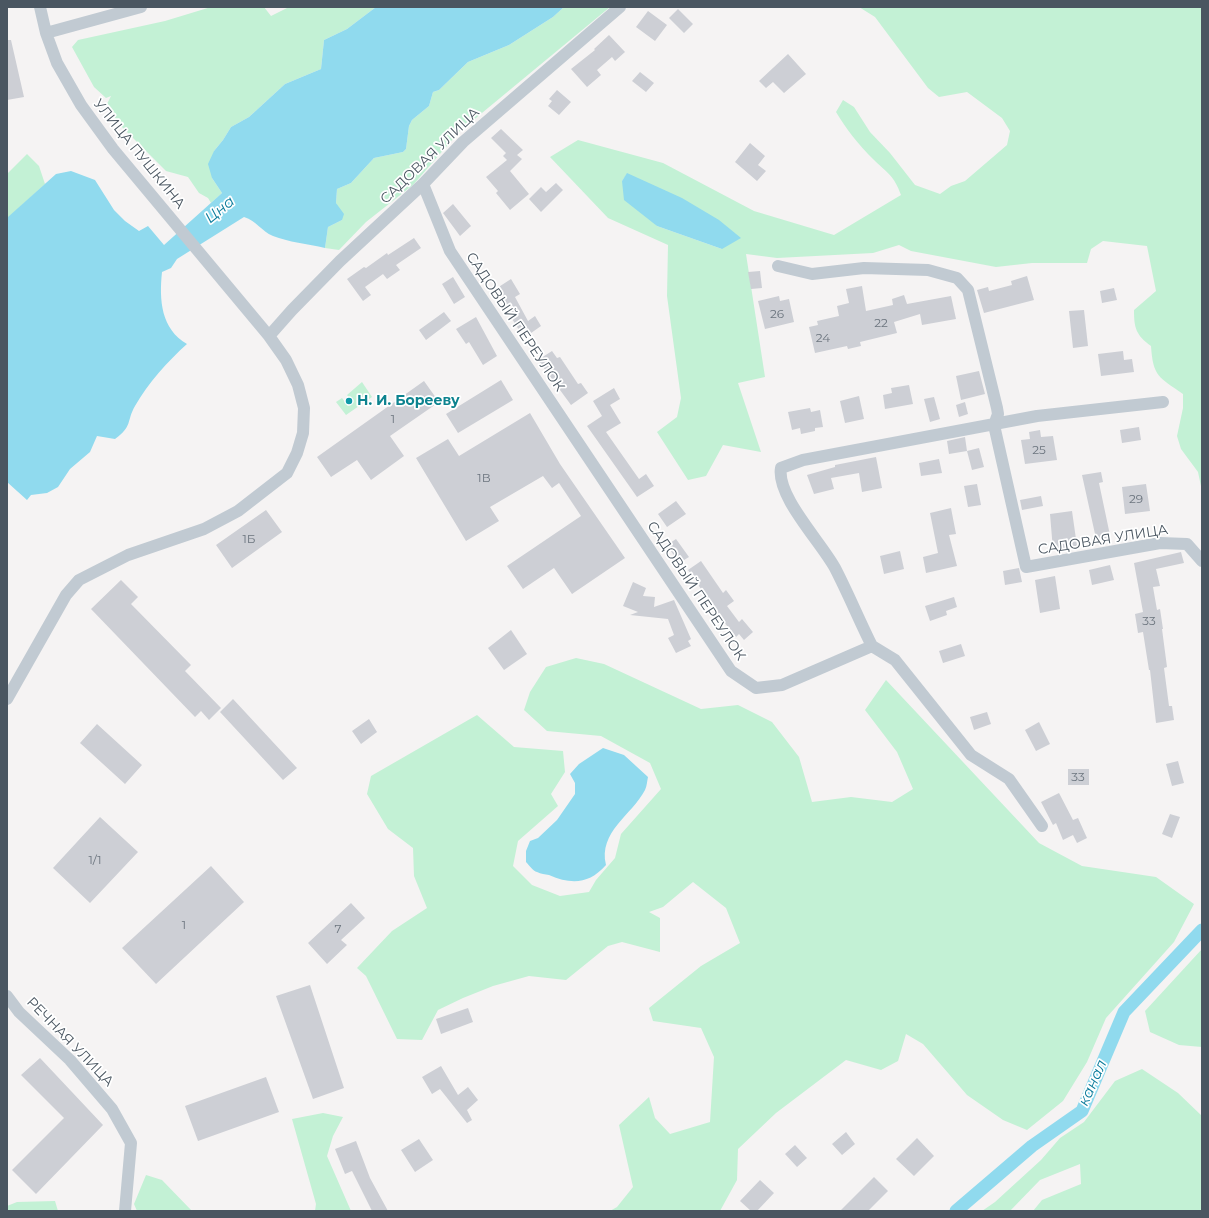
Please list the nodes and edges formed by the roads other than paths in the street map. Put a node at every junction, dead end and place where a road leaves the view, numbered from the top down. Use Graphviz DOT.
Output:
graph roads {
  1 [pos="40,7"];
  2 [pos="140,7"];
  3 [pos="620,7"];
  4 [pos="46,33"];
  5 [pos="423,184"];
  6 [pos="778,266"];
  7 [pos="270,336"];
  8 [pos="1162,402"];
  9 [pos="994,425"];
  10 [pos="1202,561"];
  11 [pos="872,646"];
  12 [pos="7,699"];
  13 [pos="1042,826"];
  14 [pos="7,996"];
  15 [pos="125,1211"];
  1 -- 4 [label="street, УЛИЦА ПУШКИНА"];
  2 -- 4 [label="street"];
  3 -- 5 [label="street, САДОВАЯ УЛИЦА"];
  4 -- 7 [label="street, УЛИЦА ПУШКИНА"];
  5 -- 7 [label="street, САДОВАЯ УЛИЦА"];
  5 -- 11 [label="street, САДОВЫЙ ПЕРЕУЛОК"];
  6 -- 9 [label="street, САДОВАЯ УЛИЦА"];
  7 -- 12 [label="street, УЛИЦА ПУШКИНА"];
  8 -- 9 [label="street"];
  9 -- 10 [label="street, САДОВАЯ УЛИЦА"];
  9 -- 11 [label="street"];
  11 -- 13 [label="street"];
  14 -- 15 [label="street, РЕЧНАЯ УЛИЦА"];
}
